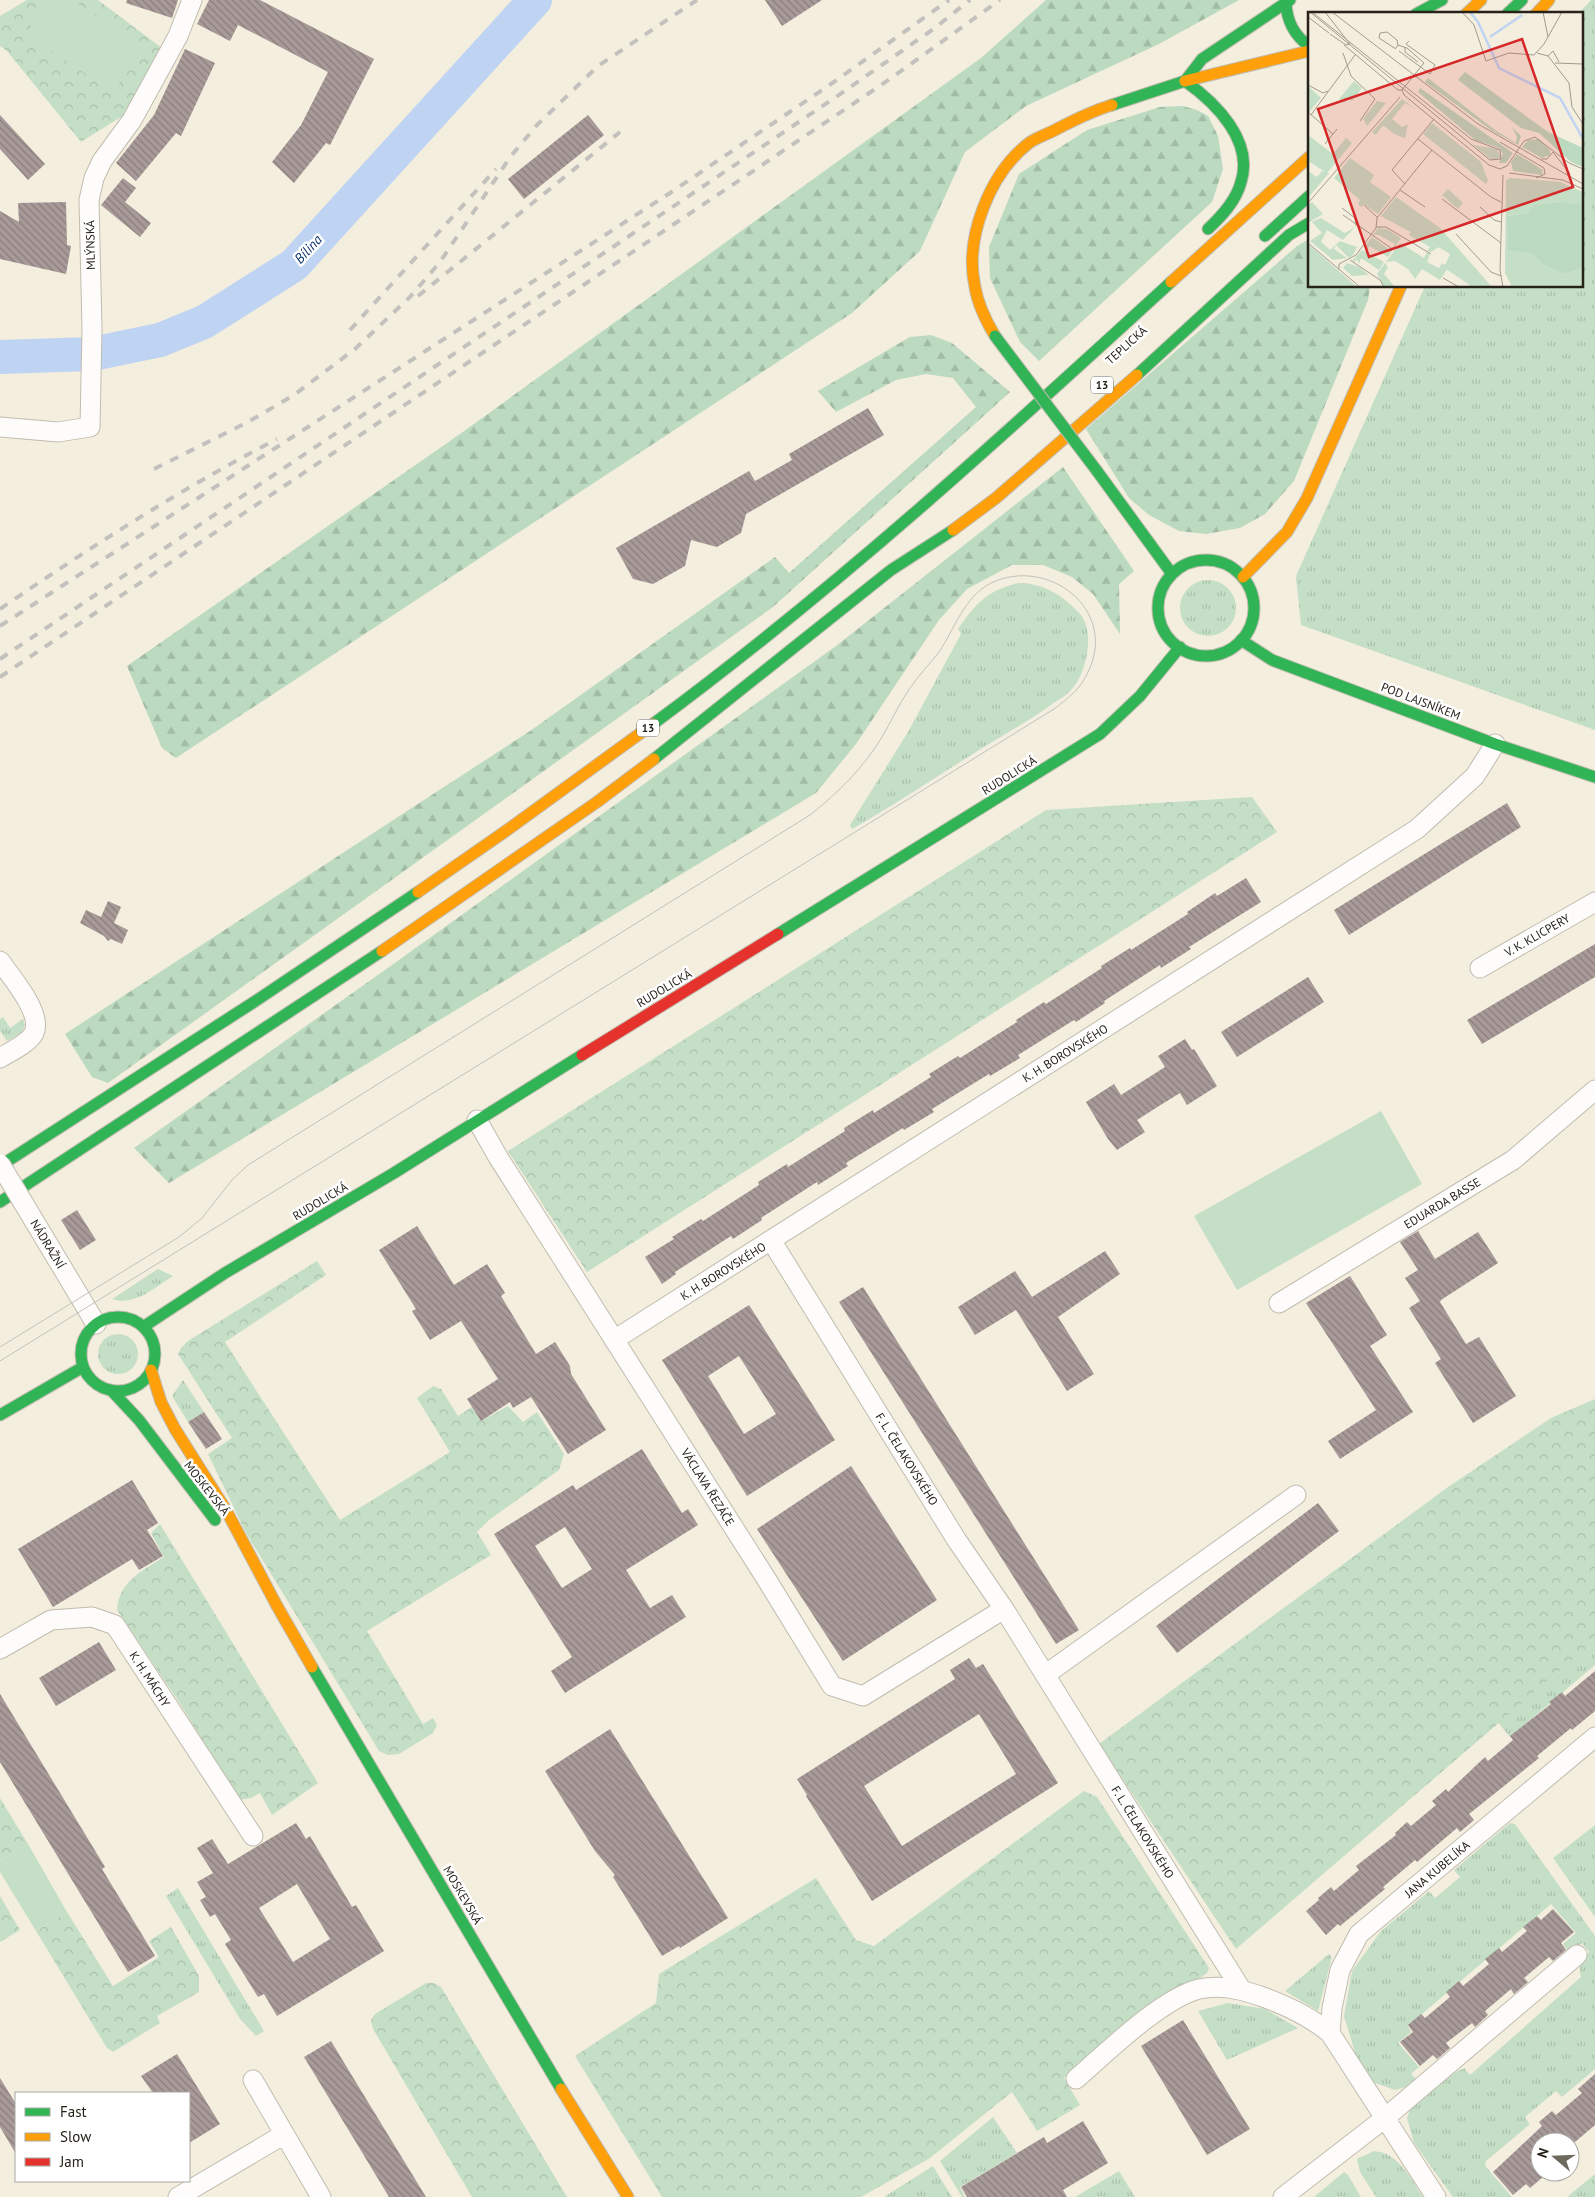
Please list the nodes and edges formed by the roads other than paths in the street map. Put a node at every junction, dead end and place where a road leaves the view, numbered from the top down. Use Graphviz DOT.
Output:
graph roads {
  1 [pos="192,0"];
  2 [pos="1442,0"];
  3 [pos="1481,0"];
  4 [pos="1522,0"];
  5 [pos="1549,0"];
  6 [pos="1288,1"];
  7 [pos="1420,12"];
  8 [pos="1468,12"];
  9 [pos="1509,12"];
  10 [pos="1538,12"];
  11 [pos="1308,45"];
  12 [pos="1308,51"];
  13 [pos="1185,81"];
  14 [pos="1308,158"];
  15 [pos="1308,197"];
  16 [pos="1308,225"];
  17 [pos="1197,238"];
  18 [pos="1258,243"];
  19 [pos="1390,288"];
  20 [pos="1400,288"];
  21 [pos="1380,331"];
  22 [pos="1044,378"];
  23 [pos="1023,398"];
  24 [pos="1069,415"];
  25 [pos="0,428"];
  26 [pos="1054,428"];
  27 [pos="946,469"];
  28 [pos="962,509"];
  29 [pos="878,545"];
  30 [pos="891,570"];
  31 [pos="1172,574"];
  32 [pos="1243,577"];
  33 [pos="1241,640"];
  34 [pos="1180,648"];
  35 [pos="1495,744"];
  36 [pos="1595,777"];
  37 [pos="1595,902"];
  38 [pos="0,961"];
  39 [pos="1480,968"];
  40 [pos="0,1058"];
  41 [pos="1595,1090"];
  42 [pos="477,1120"];
  43 [pos="0,1165"];
  44 [pos="0,1202"];
  45 [pos="771,1240"];
  46 [pos="1279,1303"];
  47 [pos="96,1324"];
  48 [pos="143,1327"];
  49 [pos="614,1340"];
  50 [pos="83,1367"];
  51 [pos="151,1370"];
  52 [pos="111,1390"];
  53 [pos="0,1415"];
  54 [pos="1296,1495"];
  55 [pos="276,1606"];
  56 [pos="1004,1609"];
  57 [pos="0,1650"];
  58 [pos="1045,1675"];
  59 [pos="1595,1737"];
  60 [pos="253,1836"];
  61 [pos="1576,1955"];
  62 [pos="1241,1990"];
  63 [pos="1330,2033"];
  64 [pos="1076,2079"];
  65 [pos="253,2080"];
  66 [pos="1385,2118"];
  67 [pos="283,2135"];
  68 [pos="178,2197"];
  69 [pos="321,2197"];
  70 [pos="628,2197"];
  71 [pos="1283,2197"];
  72 [pos="1436,2197"];
  1 -- 25 [label="street, MLÝNSKÁ"];
  2 -- 7 [label="main road"];
  3 -- 8 [label="main road"];
  4 -- 9 [label="main road"];
  5 -- 10 [label="main road"];
  6 -- 11 [label="main road"];
  6 -- 13 [label="main road"];
  12 -- 13 [label="main road"];
  13 -- 17 [label="main road"];
  13 -- 31 [label="main road, bridge"];
  14 -- 29 [label="main road, 13"];
  15 -- 18 [label="main road"];
  16 -- 30 [label="main road"];
  19 -- 21 [label="main road"];
  20 -- 21 [label="main road"];
  21 -- 32 [label="main road"];
  22 -- 23 [label="main road"];
  24 -- 26 [label="main road"];
  27 -- 29 [label="main road"];
  28 -- 30 [label="main road, 13"];
  29 -- 43 [label="main road, 13"];
  30 -- 44 [label="main road, 13"];
  31 -- 32 [label="main road"];
  31 -- 34 [label="main road"];
  32 -- 33 [label="main road"];
  33 -- 34 [label="main road"];
  33 -- 35 [label="main road, POD LAJSNÍKEM"];
  34 -- 42 [label="main road, RUDOLICKÁ"];
  35 -- 36 [label="main road, POD LAJSNÍKEM"];
  35 -- 45 [label="street, K. H. BOROVSKÉHO"];
  37 -- 39 [label="street, V. K. KLICPERY"];
  38 -- 40 [label="street"];
  41 -- 46 [label="street, EDUARDA BASSE"];
  42 -- 48 [label="main road, RUDOLICKÁ"];
  42 -- 49 [label="street, VÁCLAVA ŘEZÁČE"];
  43 -- 47 [label="street, NÁDRAŽNÍ, bridge"];
  45 -- 49 [label="street, K. H. BOROVSKÉHO"];
  45 -- 56 [label="street, F. L. ČELAKOVSKÉHO"];
  47 -- 48 [label="main road"];
  47 -- 50 [label="main road"];
  48 -- 51 [label="main road"];
  49 -- 56 [label="street, VÁCLAVA ŘEZÁČE"];
  50 -- 52 [label="main road"];
  50 -- 53 [label="main road"];
  51 -- 52 [label="main road"];
  51 -- 55 [label="main road, MOSKEVSKÁ"];
  52 -- 55 [label="main road, MOSKEVSKÁ"];
  54 -- 58 [label="street"];
  55 -- 70 [label="main road, MOSKEVSKÁ"];
  56 -- 58 [label="street, F. L. ČELAKOVSKÉHO"];
  57 -- 60 [label="street, K. H. MÁCHY"];
  58 -- 62 [label="street, F. L. ČELAKOVSKÉHO"];
  59 -- 63 [label="street, JANA KUBELÍKA"];
  61 -- 66 [label="street"];
  62 -- 63 [label="street"];
  62 -- 64 [label="street"];
  63 -- 66 [label="street"];
  65 -- 67 [label="street"];
  66 -- 71 [label="street"];
  66 -- 72 [label="street"];
  67 -- 68 [label="street"];
  67 -- 69 [label="street"];
}
